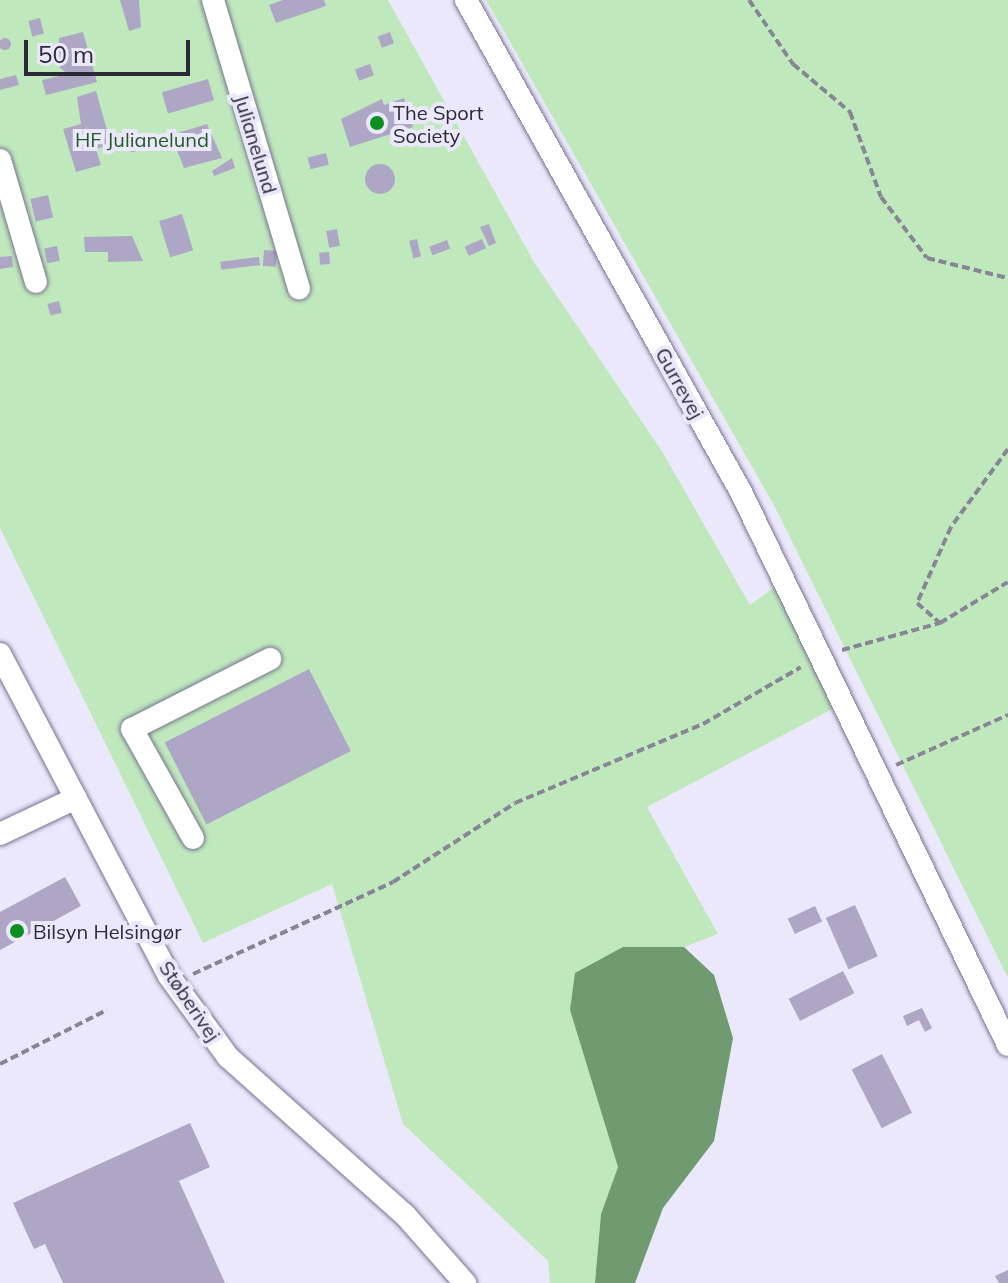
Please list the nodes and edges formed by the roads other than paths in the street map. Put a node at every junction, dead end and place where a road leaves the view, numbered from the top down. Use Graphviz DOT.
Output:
graph roads {
  1 [pos="213,0"];
  2 [pos="466,0"];
  3 [pos="0,160"];
  4 [pos="36,282"];
  5 [pos="299,288"];
  6 [pos="0,654"];
  7 [pos="270,659"];
  8 [pos="76,798"];
  9 [pos="0,834"];
  10 [pos="193,838"];
  11 [pos="1008,1045"];
  12 [pos="465,1283"];
  1 -- 5 [label="street, Julianelund"];
  2 -- 11 [label="street, Gurrevej"];
  3 -- 4 [label="street"];
  6 -- 8 [label="street, Støberivej"];
  7 -- 10 [label="street"];
  8 -- 9 [label="street"];
  8 -- 12 [label="street, Støberivej"];
}
